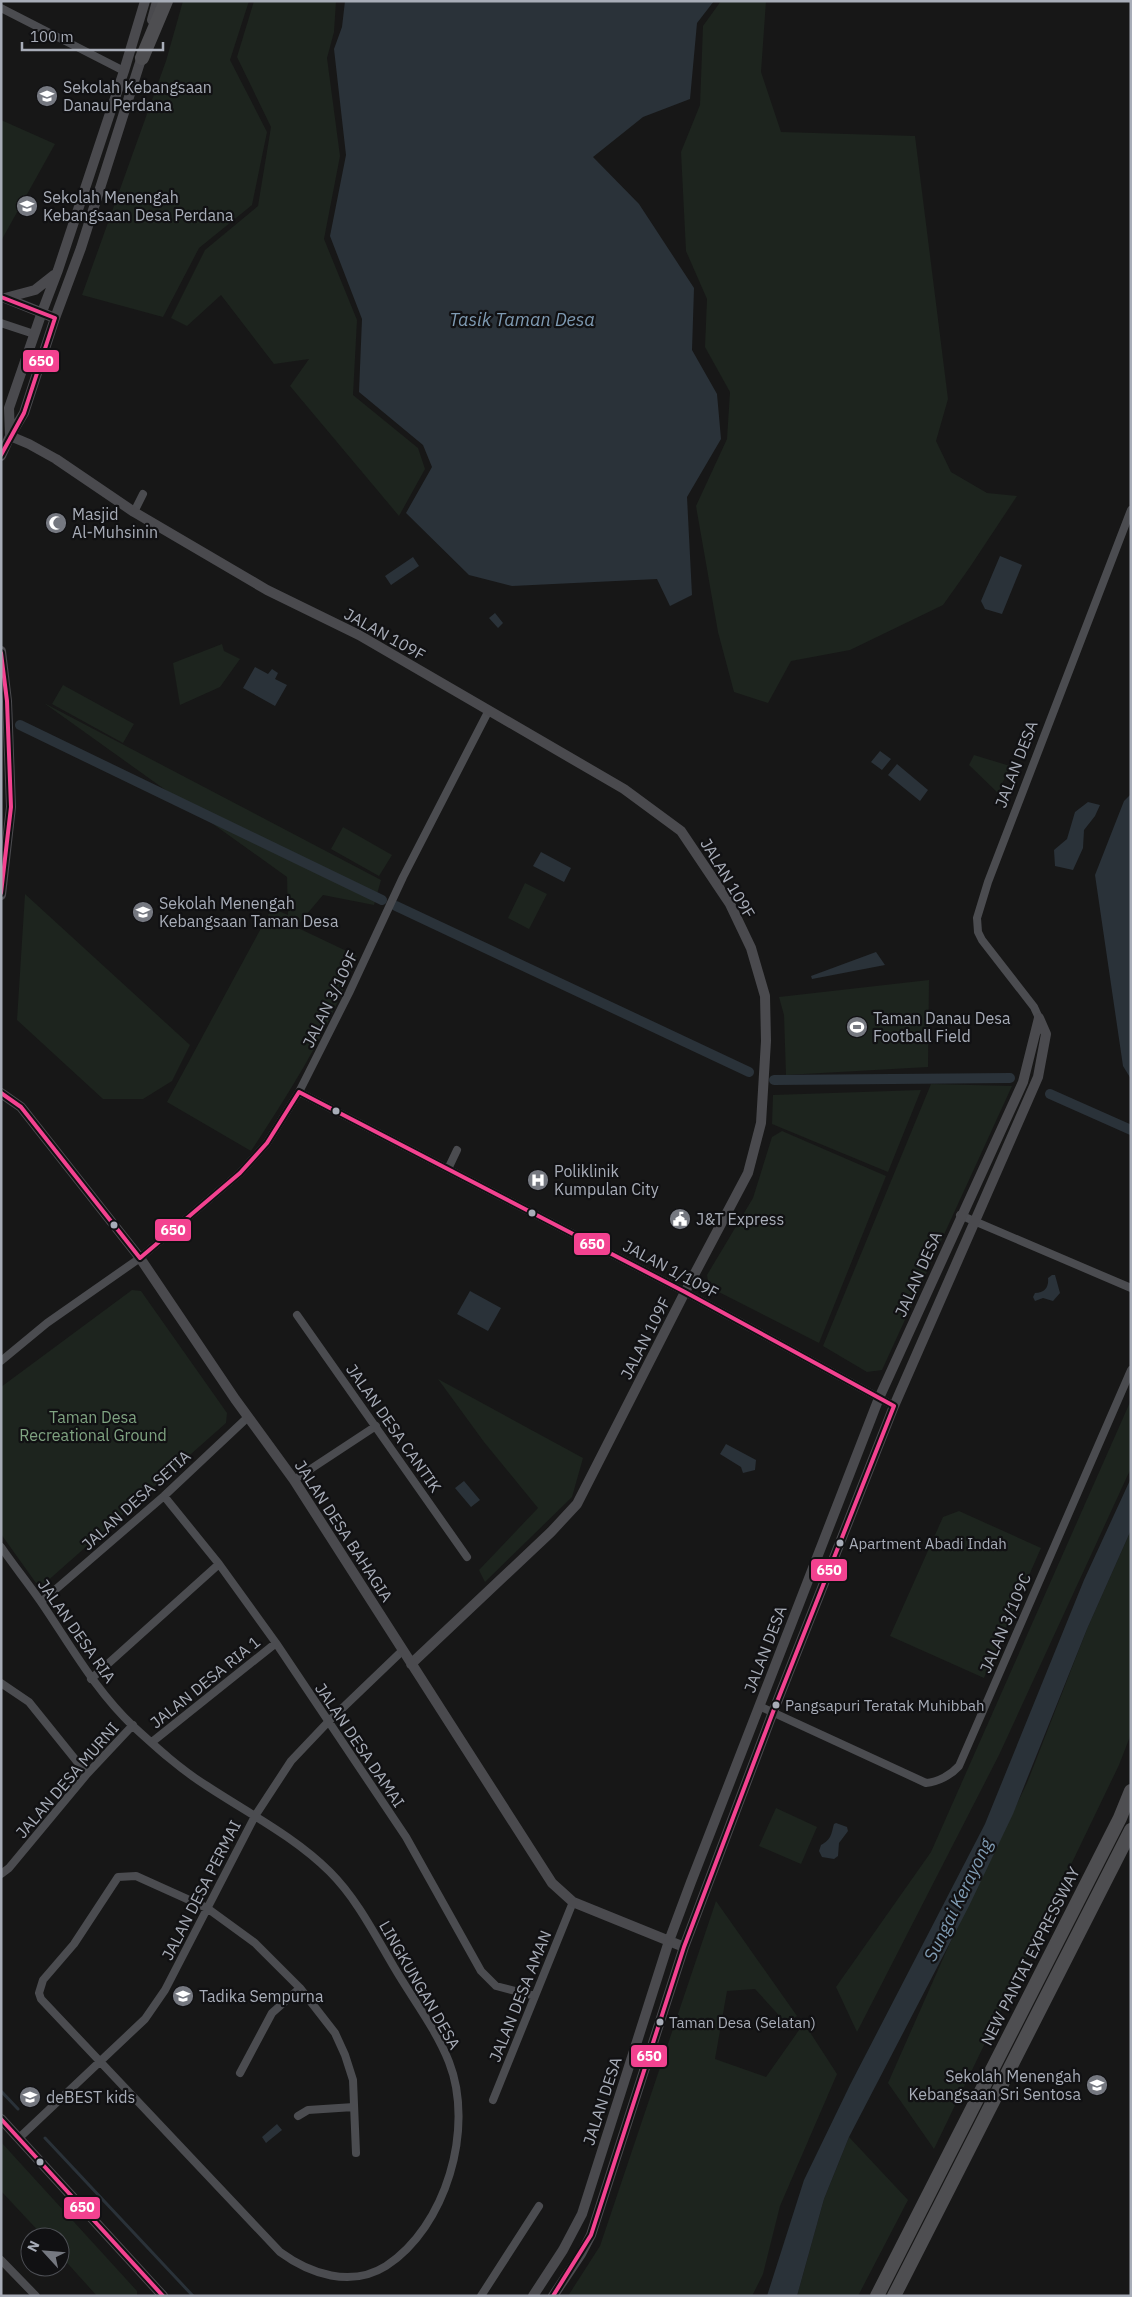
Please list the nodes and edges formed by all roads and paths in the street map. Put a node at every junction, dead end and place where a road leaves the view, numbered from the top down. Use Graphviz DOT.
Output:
graph roads {
  1 [pos="145,1"];
  2 [pos="158,1"];
  3 [pos="166,1"];
  4 [pos="1,8"];
  5 [pos="142,58"];
  6 [pos="124,71"];
  7 [pos="58,270"];
  8 [pos="3,297"];
  9 [pos="42,312"];
  10 [pos="55,318"];
  11 [pos="1,323"];
  12 [pos="34,334"];
  13 [pos="6,434"];
  14 [pos="1,456"];
  15 [pos="143,494"];
  16 [pos="1131,510"];
  17 [pos="134,512"];
  18 [pos="1,651"];
  19 [pos="489,710"];
  20 [pos="1,895"];
  21 [pos="1039,1018"];
  22 [pos="299,1092"];
  23 [pos="1,1093"];
  24 [pos="457,1150"];
  25 [pos="448,1169"];
  26 [pos="960,1215"];
  27 [pos="974,1221"];
  28 [pos="140,1258"];
  29 [pos="1131,1288"];
  30 [pos="684,1292"];
  31 [pos="297,1315"];
  32 [pos="1,1361"];
  33 [pos="1131,1370"];
  34 [pos="879,1398"];
  35 [pos="894,1406"];
  36 [pos="248,1417"];
  37 [pos="376,1426"];
  38 [pos="294,1480"];
  39 [pos="164,1496"];
  40 [pos="1,1547"];
  41 [pos="467,1557"];
  42 [pos="219,1564"];
  43 [pos="41,1602"];
  44 [pos="276,1643"];
  45 [pos="402,1651"];
  46 [pos="411,1664"];
  47 [pos="91,1680"];
  48 [pos="1,1683"];
  49 [pos="759,1706"];
  50 [pos="773,1712"];
  51 [pos="328,1722"];
  52 [pos="133,1725"];
  53 [pos="152,1742"];
  54 [pos="87,1774"];
  55 [pos="1131,1791"];
  56 [pos="254,1816"];
  57 [pos="1131,1830"];
  58 [pos="1,1874"];
  59 [pos="573,1902"];
  60 [pos="207,1908"];
  61 [pos="669,1941"];
  62 [pos="684,1947"];
  63 [pos="300,1988"];
  64 [pos="535,1996"];
  65 [pos="101,2060"];
  66 [pos="240,2073"];
  67 [pos="493,2100"];
  68 [pos="354,2107"];
  69 [pos="298,2116"];
  70 [pos="1,2120"];
  71 [pos="19,2138"];
  72 [pos="356,2153"];
  73 [pos="539,2206"];
  74 [pos="1,2260"];
  75 [pos="36,2296"];
  76 [pos="163,2296"];
  77 [pos="481,2296"];
  78 [pos="533,2296"];
  79 [pos="553,2296"];
  80 [pos="877,2296"];
  81 [pos="894,2296"];
  1 -- 6 [label="street"];
  2 -- 5 [label="street"];
  3 -- 5 [label="highway"];
  4 -- 6 [label="street"];
  5 -- 10 [label="street"];
  6 -- 7 [label="street"];
  7 -- 8 [label="street"];
  7 -- 9 [label="street"];
  8 -- 9 [label="street"];
  9 -- 10 [label="street"];
  9 -- 12 [label="street"];
  10 -- 13 [label="street"];
  11 -- 12 [label="street"];
  12 -- 13 [label="street"];
  13 -- 14 [label="street"];
  13 -- 17 [label="street, JALAN 109F"];
  15 -- 17 [label="street"];
  16 -- 21 [label="street, JALAN DESA"];
  17 -- 19 [label="street, JALAN 109F"];
  18 -- 20 [label="street"];
  19 -- 22 [label="street, JALAN 3/109F"];
  19 -- 30 [label="street, JALAN 109F"];
  21 -- 26 [label="street, JALAN DESA"];
  21 -- 27 [label="street, JALAN DESA"];
  22 -- 25 [label="street, JALAN 1/109F"];
  22 -- 28 [label="street, JALAN 3/109F"];
  23 -- 28 [label="street, JALAN DESA BAHAGIA"];
  24 -- 25 [label="street"];
  25 -- 30 [label="street, JALAN 1/109F"];
  26 -- 27 [label="street"];
  26 -- 34 [label="street, JALAN DESA"];
  27 -- 29 [label="street"];
  27 -- 35 [label="street, JALAN DESA"];
  28 -- 32 [label="street, JALAN 3/109F"];
  28 -- 36 [label="street, JALAN DESA BAHAGIA"];
  30 -- 34 [label="street, JALAN 1/109F"];
  30 -- 46 [label="street, JALAN 109F"];
  31 -- 37 [label="street, JALAN DESA CANTIK"];
  33 -- 50 [label="street, JALAN 3/109C"];
  34 -- 35 [label="street, JALAN 1/109F"];
  34 -- 49 [label="street, JALAN DESA"];
  35 -- 50 [label="street, JALAN DESA"];
  36 -- 38 [label="street, JALAN DESA BAHAGIA"];
  36 -- 39 [label="street, JALAN DESA SETIA"];
  37 -- 38 [label="street"];
  37 -- 41 [label="street, JALAN DESA CANTIK"];
  38 -- 45 [label="street, JALAN DESA BAHAGIA"];
  39 -- 42 [label="street, JALAN DESA DAMAI"];
  39 -- 43 [label="street, JALAN DESA SETIA"];
  40 -- 43 [label="street, JALAN DESA RIA"];
  42 -- 44 [label="street, JALAN DESA DAMAI"];
  42 -- 47 [label="street"];
  43 -- 47 [label="street, JALAN DESA RIA"];
  44 -- 51 [label="street, JALAN DESA DAMAI"];
  44 -- 53 [label="street, JALAN DESA RIA 1"];
  45 -- 46 [label="street, JALAN DESA BAHAGIA"];
  45 -- 51 [label="street, JALAN DESA PERMAI"];
  46 -- 59 [label="street, JALAN DESA BAHAGIA"];
  47 -- 52 [label="street, JALAN DESA RIA"];
  48 -- 54 [label="street"];
  49 -- 50 [label="street, JALAN 3/109C"];
  49 -- 61 [label="street, JALAN DESA"];
  50 -- 62 [label="street, JALAN DESA"];
  51 -- 56 [label="street, JALAN DESA PERMAI"];
  51 -- 64 [label="street, JALAN DESA DAMAI"];
  52 -- 53 [label="street, JALAN DESA RIA"];
  52 -- 54 [label="street, JALAN DESA MURNI"];
  53 -- 56 [label="street, JALAN DESA RIA"];
  54 -- 58 [label="street, JALAN DESA MURNI"];
  55 -- 80 [label="highway, NEW PANTAI EXPRESSWAY"];
  56 -- 60 [label="street, JALAN DESA PERMAI"];
  56 -- 65 [label="street, LINGKUNGAN DESA"];
  57 -- 81 [label="highway, NEW PANTAI EXPRESSWAY"];
  59 -- 61 [label="street, JALAN DESA BAHAGIA"];
  59 -- 64 [label="street, JALAN DESA AMAN"];
  60 -- 63 [label="street"];
  60 -- 65 [label="street, JALAN DESA PERMAI"];
  60 -- 65 [label="street, LINGKUNGAN DESA"];
  61 -- 62 [label="street, JALAN DESA BAHAGIA"];
  61 -- 78 [label="street, JALAN DESA"];
  62 -- 79 [label="street, JALAN DESA"];
  63 -- 66 [label="street"];
  63 -- 68 [label="street"];
  64 -- 67 [label="street, JALAN DESA AMAN"];
  65 -- 71 [label="street, JALAN DESA PERMAI"];
  68 -- 69 [label="street"];
  68 -- 72 [label="street"];
  70 -- 71 [label="street"];
  71 -- 76 [label="street"];
  73 -- 77 [label="street"];
  74 -- 75 [label="street"];
}
